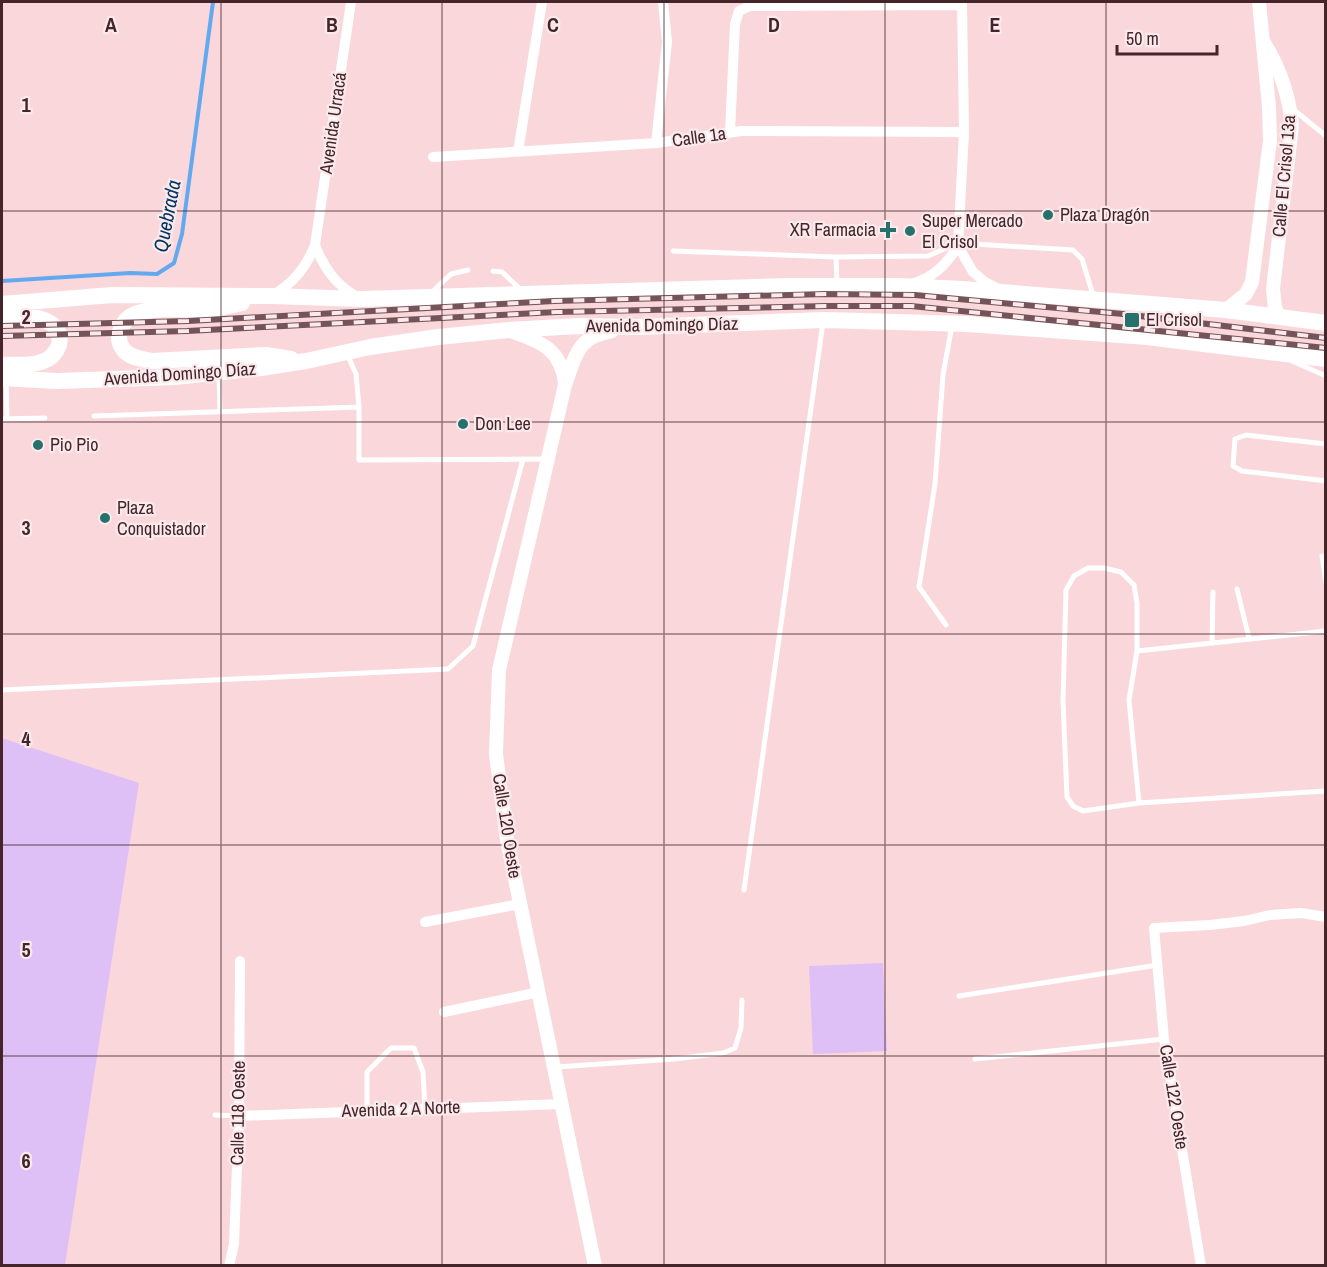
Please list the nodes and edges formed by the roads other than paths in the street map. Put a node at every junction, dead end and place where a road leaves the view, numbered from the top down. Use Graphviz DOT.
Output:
graph roads {
  1 [pos="351,2"];
  2 [pos="542,2"];
  3 [pos="663,2"];
  4 [pos="1259,2"];
  5 [pos="962,3"];
  6 [pos="1262,40"];
  7 [pos="1290,106"];
  8 [pos="730,132"];
  9 [pos="964,132"];
  10 [pos="1326,136"];
  11 [pos="656,143"];
  12 [pos="518,152"];
  13 [pos="434,157"];
  14 [pos="1261,217"];
  15 [pos="1282,219"];
  16 [pos="958,244"];
  17 [pos="315,245"];
  18 [pos="674,250"];
  19 [pos="836,257"];
  20 [pos="468,270"];
  21 [pos="493,271"];
  22 [pos="837,286"];
  23 [pos="899,286"];
  24 [pos="1013,293"];
  25 [pos="526,294"];
  26 [pos="272,296"];
  27 [pos="426,298"];
  28 [pos="360,299"];
  29 [pos="1094,300"];
  30 [pos="2,303"];
  31 [pos="1226,310"];
  32 [pos="2,315"];
  33 [pos="1279,316"];
  34 [pos="824,320"];
  35 [pos="952,323"];
  36 [pos="1326,323"];
  37 [pos="637,327"];
  38 [pos="509,330"];
  39 [pos="346,352"];
  40 [pos="1271,352"];
  41 [pos="1326,359"];
  42 [pos="306,361"];
  43 [pos="3,373"];
  44 [pos="219,373"];
  45 [pos="1326,376"];
  46 [pos="565,385"];
  47 [pos="359,407"];
  48 [pos="220,412"];
  49 [pos="94,416"];
  50 [pos="45,418"];
  51 [pos="4,419"];
  52 [pos="1326,444"];
  53 [pos="523,459"];
  54 [pos="550,459"];
  55 [pos="1326,481"];
  56 [pos="1322,556"];
  57 [pos="1326,583"];
  58 [pos="1237,589"];
  59 [pos="1213,592"];
  60 [pos="946,626"];
  61 [pos="1326,631"];
  62 [pos="1249,638"];
  63 [pos="1212,643"];
  64 [pos="1137,651"];
  65 [pos="2,690"];
  66 [pos="1326,791"];
  67 [pos="1139,803"];
  68 [pos="744,890"];
  69 [pos="520,904"];
  70 [pos="1326,917"];
  71 [pos="425,922"];
  72 [pos="240,961"];
  73 [pos="1158,965"];
  74 [pos="539,992"];
  75 [pos="959,996"];
  76 [pos="742,1000"];
  77 [pos="444,1012"];
  78 [pos="1164,1039"];
  79 [pos="975,1059"];
  80 [pos="555,1067"];
  81 [pos="563,1104"];
  82 [pos="425,1108"];
  83 [pos="367,1110"];
  84 [pos="215,1115"];
  85 [pos="239,1116"];
  86 [pos="229,1266"];
  87 [pos="595,1266"];
  88 [pos="1201,1266"];
  1 -- 17 [label="street, Avenida Urracá"];
  2 -- 12 [label="street"];
  3 -- 11 [label="street"];
  4 -- 6 [label="street, Calle El Crisol 13a"];
  5 -- 8 [label="street"];
  5 -- 9 [label="street"];
  6 -- 7 [label="street, Calle El Crisol 13a"];
  6 -- 14 [label="street, Calle El Crisol 13a"];
  7 -- 10 [label="lane"];
  7 -- 15 [label="street, Calle El Crisol 13a"];
  8 -- 9 [label="street, Calle 1a"];
  8 -- 11 [label="street, Calle 1a"];
  9 -- 16 [label="street"];
  11 -- 12 [label="street, Calle 1a"];
  12 -- 13 [label="street, Calle 1a"];
  14 -- 15 [label="street"];
  14 -- 31 [label="street, Calle El Crisol 13a"];
  15 -- 33 [label="street, Calle El Crisol 13a"];
  16 -- 19 [label="lane"];
  16 -- 23 [label="street"];
  16 -- 24 [label="street"];
  16 -- 29 [label="lane"];
  17 -- 26 [label="street, Avenida Urracá"];
  17 -- 28 [label="street"];
  18 -- 19 [label="lane"];
  19 -- 22 [label="lane"];
  20 -- 27 [label="lane"];
  21 -- 25 [label="lane"];
  22 -- 23 [label="main road, Avenida Domingo Díaz"];
  22 -- 25 [label="main road, Avenida Domingo Díaz"];
  23 -- 24 [label="main road, Avenida Domingo Díaz"];
  24 -- 29 [label="main road, Avenida Domingo Díaz"];
  25 -- 27 [label="main road, Avenida Domingo Díaz"];
  26 -- 28 [label="main road, Avenida Domingo Díaz"];
  26 -- 30 [label="main road, Avenida Domingo Díaz"];
  26 -- 42 [label="main road"];
  27 -- 28 [label="main road, Avenida Domingo Díaz"];
  29 -- 31 [label="main road, Avenida Domingo Díaz"];
  31 -- 33 [label="main road, Avenida Domingo Díaz"];
  32 -- 43 [label="main road"];
  33 -- 36 [label="main road, Avenida Domingo Díaz"];
  34 -- 35 [label="main road, Avenida Domingo Díaz"];
  34 -- 37 [label="main road, Avenida Domingo Díaz"];
  34 -- 68 [label="lane"];
  35 -- 40 [label="main road, Avenida Domingo Díaz"];
  35 -- 60 [label="lane"];
  37 -- 38 [label="main road, Avenida Domingo Díaz"];
  37 -- 46 [label="street, Calle 120 Oeste"];
  38 -- 39 [label="main road, Avenida Domingo Díaz"];
  38 -- 46 [label="street, Calle 120 Oeste"];
  39 -- 42 [label="main road, Avenida Domingo Díaz"];
  39 -- 47 [label="lane"];
  40 -- 41 [label="main road, Avenida Domingo Díaz"];
  40 -- 45 [label="lane"];
  42 -- 44 [label="main road, Avenida Domingo Díaz"];
  43 -- 44 [label="main road, Avenida Domingo Díaz"];
  43 -- 51 [label="lane"];
  44 -- 48 [label="lane"];
  46 -- 54 [label="street, Calle 120 Oeste"];
  47 -- 48 [label="lane"];
  47 -- 53 [label="lane"];
  48 -- 49 [label="lane"];
  50 -- 51 [label="lane"];
  52 -- 55 [label="lane"];
  53 -- 54 [label="lane"];
  53 -- 65 [label="lane"];
  54 -- 69 [label="street, Calle 120 Oeste"];
  56 -- 57 [label="lane"];
  58 -- 62 [label="lane"];
  59 -- 63 [label="lane"];
  61 -- 62 [label="lane"];
  62 -- 63 [label="lane"];
  63 -- 64 [label="lane"];
  64 -- 67 [label="lane"];
  64 -- 67 [label="lane"];
  66 -- 67 [label="lane"];
  69 -- 71 [label="street"];
  69 -- 74 [label="street, Calle 120 Oeste"];
  70 -- 73 [label="street, Calle 122 Oeste"];
  72 -- 85 [label="street, Calle 118 Oeste"];
  73 -- 75 [label="lane"];
  73 -- 78 [label="street, Calle 122 Oeste"];
  74 -- 77 [label="street"];
  74 -- 80 [label="street, Calle 120 Oeste"];
  76 -- 80 [label="lane"];
  78 -- 79 [label="lane"];
  78 -- 88 [label="street, Calle 122 Oeste"];
  80 -- 81 [label="street, Calle 120 Oeste"];
  81 -- 82 [label="street, Avenida 2 A Norte"];
  81 -- 87 [label="street, Calle 120 Oeste"];
  82 -- 83 [label="street, Avenida 2 A Norte"];
  82 -- 83 [label="lane"];
  83 -- 85 [label="street, Avenida 2 A Norte"];
  84 -- 85 [label="lane"];
  85 -- 86 [label="street, Calle 118 Oeste"];
}
